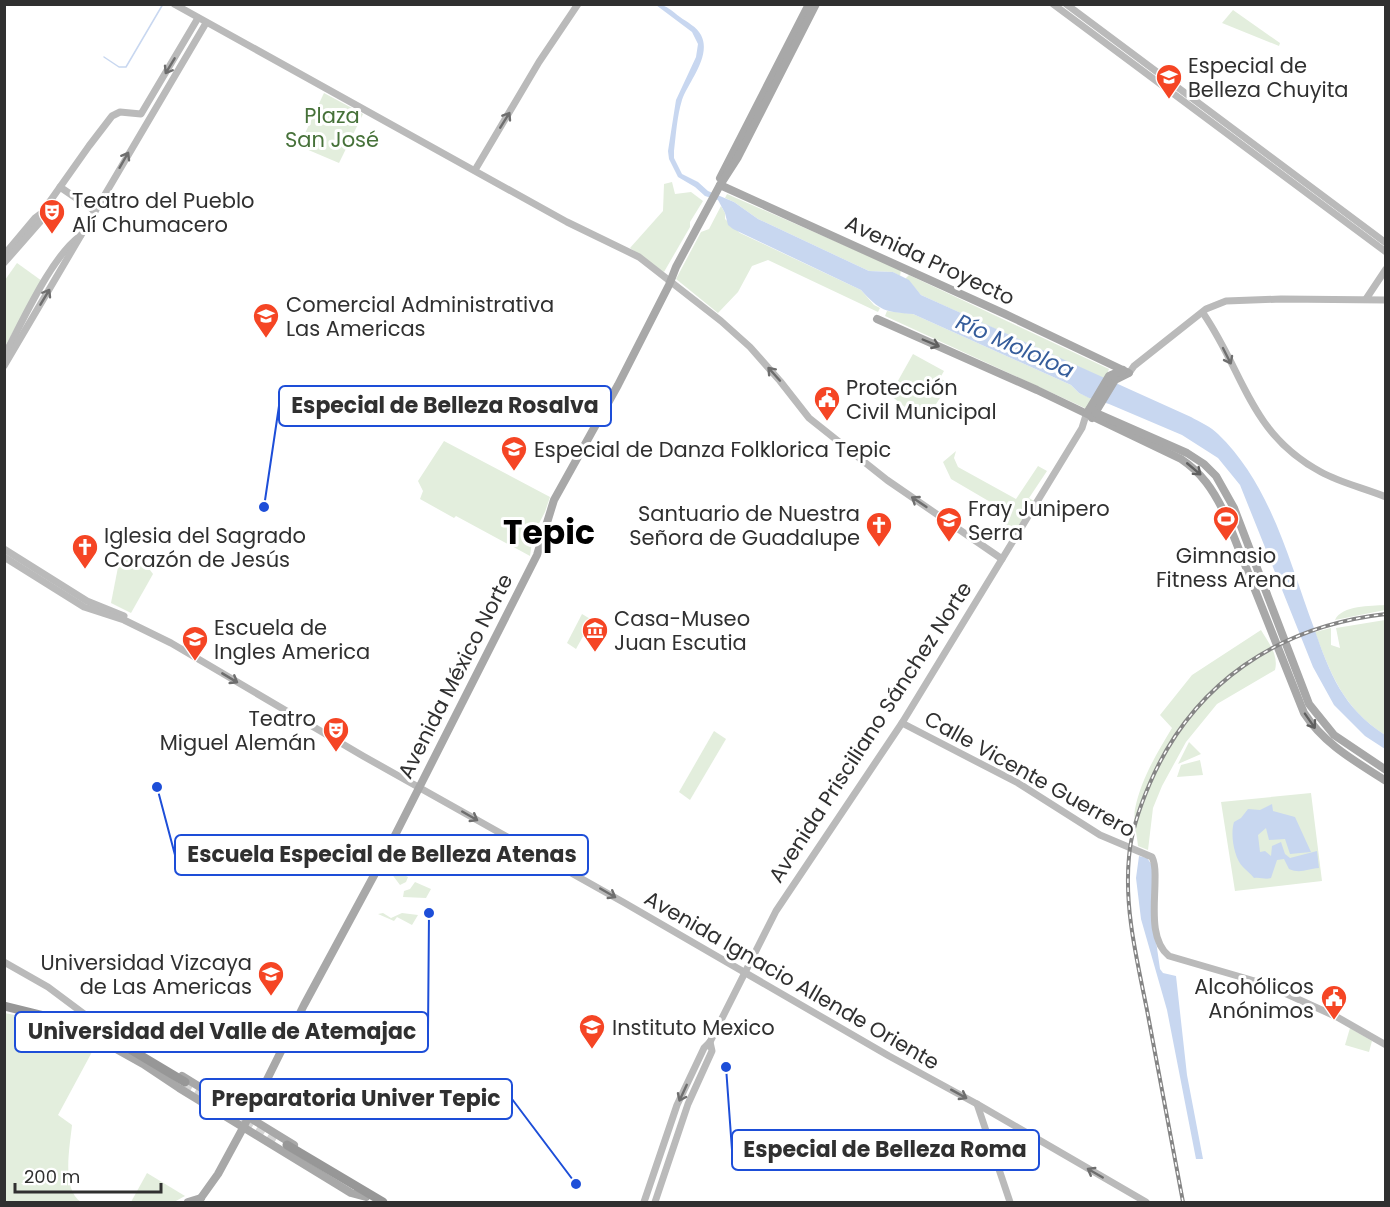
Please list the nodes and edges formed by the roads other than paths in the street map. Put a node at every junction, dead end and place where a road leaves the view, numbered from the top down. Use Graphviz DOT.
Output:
graph roads {
  1 [pos="578,4"];
  2 [pos="809,4"];
  3 [pos="816,4"];
  4 [pos="1053,4"];
  5 [pos="1066,4"];
  6 [pos="175,5"];
  7 [pos="198,18"];
  8 [pos="206,23"];
  9 [pos="475,170"];
  10 [pos="60,187"];
  11 [pos="719,188"];
  12 [pos="95,211"];
  13 [pos="43,212"];
  14 [pos="80,236"];
  15 [pos="1386,243"];
  16 [pos="1386,252"];
  17 [pos="4,255"];
  18 [pos="4,264"];
  19 [pos="1386,269"];
  20 [pos="674,283"];
  21 [pos="1366,299"];
  22 [pos="1386,300"];
  23 [pos="1203,313"];
  24 [pos="877,319"];
  25 [pos="4,356"];
  26 [pos="4,366"];
  27 [pos="1129,370"];
  28 [pos="1089,415"];
  29 [pos="1170,450"];
  30 [pos="1386,497"];
  31 [pos="4,549"];
  32 [pos="4,557"];
  33 [pos="1002,559"];
  34 [pos="126,619"];
  35 [pos="902,723"];
  36 [pos="1353,764"];
  37 [pos="1386,770"];
  38 [pos="1386,781"];
  39 [pos="420,787"];
  40 [pos="4,962"];
  41 [pos="746,973"];
  42 [pos="4,1006"];
  43 [pos="36,1014"];
  44 [pos="114,1035"];
  45 [pos="710,1042"];
  46 [pos="1386,1045"];
  47 [pos="184,1086"];
  48 [pos="977,1104"];
  49 [pos="249,1117"];
  50 [pos="243,1128"];
  51 [pos="285,1144"];
  52 [pos="274,1147"];
  53 [pos="369,1198"];
  54 [pos="199,1200"];
  55 [pos="188,1203"];
  56 [pos="383,1203"];
  57 [pos="644,1203"];
  58 [pos="655,1203"];
  59 [pos="1010,1203"];
  60 [pos="1146,1203"];
  9 -- 1 [label="main road, one-way"];
  2 -- 11 [label="main road, Avenida México Norte"];
  3 -- 11 [label="main road, Avenida México Norte"];
  4 -- 16 [label="main road"];
  5 -- 15 [label="main road"];
  6 -- 7 [label="main road"];
  7 -- 8 [label="main road"];
  7 -- 10 [label="main road, one-way"];
  8 -- 9 [label="main road"];
  12 -- 8 [label="main road, one-way"];
  9 -- 20 [label="main road"];
  10 -- 12 [label="main road"];
  10 -- 13 [label="main road"];
  11 -- 20 [label="main road, Avenida México Norte"];
  11 -- 27 [label="main road, Avenida Proyecto"];
  12 -- 14 [label="main road"];
  13 -- 17 [label="main road"];
  13 -- 18 [label="main road"];
  14 -- 25 [label="main road"];
  26 -- 14 [label="main road, one-way"];
  19 -- 21 [label="main road"];
  33 -- 20 [label="main road, one-way"];
  20 -- 39 [label="main road, Avenida México Norte"];
  21 -- 22 [label="main road"];
  21 -- 23 [label="main road"];
  23 -- 27 [label="main road"];
  23 -- 30 [label="main road, one-way"];
  24 -- 28 [label="main road, one-way"];
  27 -- 28 [label="main road, Avenida Prisciliano Sánchez Norte"];
  28 -- 29 [label="main road"];
  28 -- 33 [label="main road, Avenida Prisciliano Sánchez Norte"];
  29 -- 36 [label="main road, one-way"];
  29 -- 37 [label="main road"];
  31 -- 34 [label="main road"];
  32 -- 34 [label="main road"];
  33 -- 35 [label="main road, Avenida Prisciliano Sánchez Norte"];
  34 -- 39 [label="main road, Avenida Ignacio Allende Oriente, one-way"];
  35 -- 41 [label="main road, Avenida Prisciliano Sánchez Norte"];
  35 -- 46 [label="main road, Calle Vicente Guerrero"];
  36 -- 37 [label="main road"];
  36 -- 38 [label="main road"];
  39 -- 41 [label="main road, Avenida Ignacio Allende Oriente, one-way"];
  39 -- 49 [label="main road, Avenida México Norte"];
  40 -- 44 [label="main road"];
  41 -- 45 [label="main road, Avenida Prisciliano Sánchez Norte"];
  41 -- 48 [label="main road, Avenida Ignacio Allende Oriente, one-way"];
  42 -- 43 [label="highway"];
  43 -- 47 [label="main road"];
  43 -- 47 [label="highway"];
  44 -- 49 [label="main road"];
  45 -- 57 [label="main road, one-way"];
  45 -- 58 [label="main road"];
  47 -- 50 [label="main road"];
  48 -- 59 [label="main road"];
  60 -- 48 [label="main road, Avenida Ignacio Allende Oriente, one-way"];
  49 -- 50 [label="main road, Avenida México Norte"];
  49 -- 51 [label="main road"];
  50 -- 52 [label="main road"];
  50 -- 54 [label="main road, Avenida México Norte"];
  51 -- 52 [label="main road"];
  51 -- 53 [label="highway"];
  51 -- 53 [label="main road"];
  52 -- 53 [label="main road"];
  53 -- 56 [label="highway"];
  54 -- 55 [label="main road"];
}
